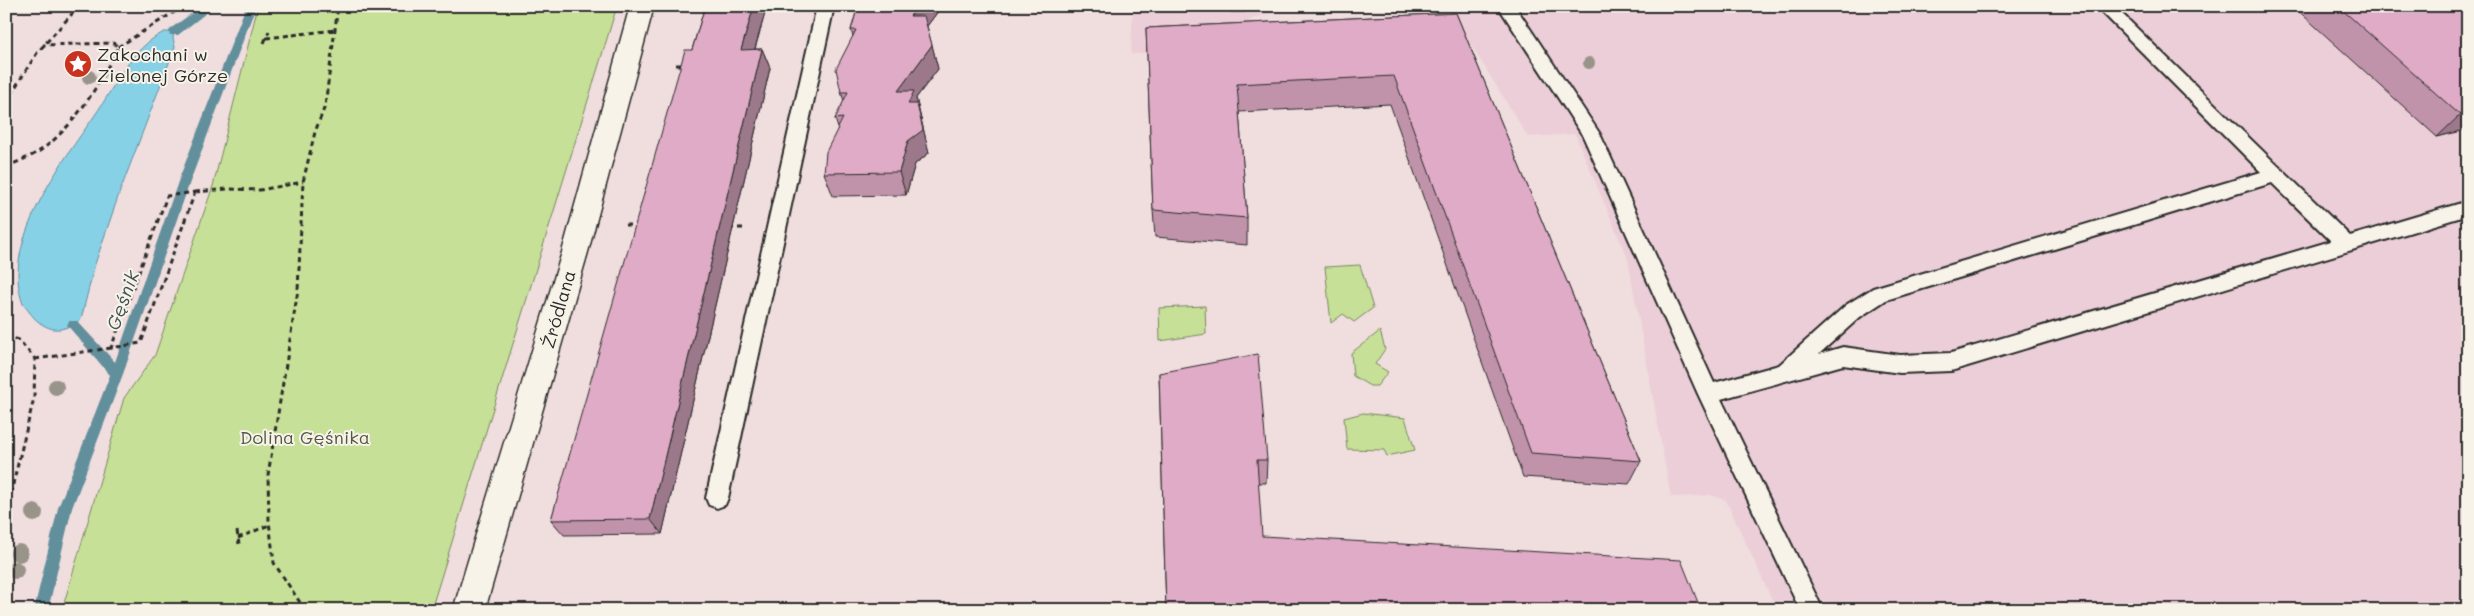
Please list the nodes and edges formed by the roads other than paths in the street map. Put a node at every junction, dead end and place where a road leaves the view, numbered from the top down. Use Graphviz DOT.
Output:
graph roads {
  1 [pos="642,6"];
  2 [pos="826,6"];
  3 [pos="1506,6"];
  4 [pos="2104,6"];
  5 [pos="2275,175"];
  6 [pos="2468,208"];
  7 [pos="2346,244"];
  8 [pos="1785,372"];
  9 [pos="1708,394"];
  10 [pos="718,498"];
  11 [pos="469,610"];
  12 [pos="1812,610"];
  1 -- 11 [label="street, Źródlana"];
  2 -- 10 [label="lane"];
  3 -- 9 [label="lane"];
  4 -- 5 [label="lane"];
  5 -- 7 [label="lane"];
  5 -- 8 [label="lane"];
  6 -- 7 [label="lane"];
  7 -- 8 [label="lane"];
  8 -- 9 [label="lane"];
  9 -- 12 [label="lane"];
}
